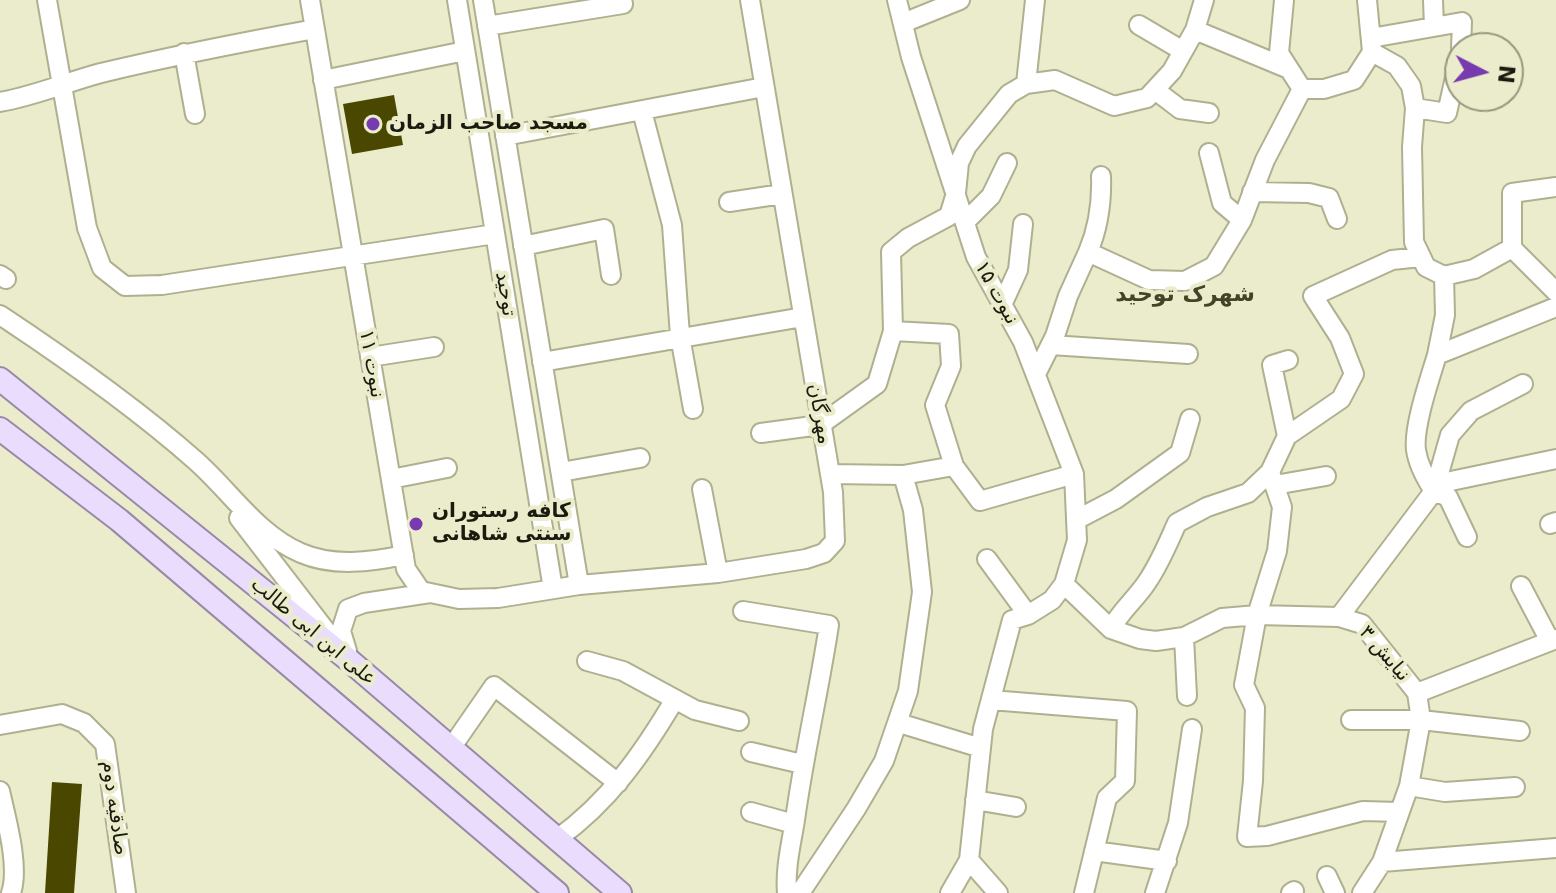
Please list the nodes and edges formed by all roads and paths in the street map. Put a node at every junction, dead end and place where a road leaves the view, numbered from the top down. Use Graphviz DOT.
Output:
graph roads {
  1 [pos="47,0"];
  2 [pos="310,0"];
  3 [pos="457,0"];
  4 [pos="483,0"];
  5 [pos="750,0"];
  6 [pos="897,0"];
  7 [pos="960,0"];
  8 [pos="1035,0"];
  9 [pos="1204,0"];
  10 [pos="1284,0"];
  11 [pos="1367,0"];
  12 [pos="1433,0"];
  13 [pos="623,2"];
  14 [pos="903,23"];
  15 [pos="1139,25"];
  16 [pos="487,26"];
  17 [pos="1434,27"];
  18 [pos="315,29"];
  19 [pos="1195,30"];
  20 [pos="1462,32"];
  21 [pos="1371,45"];
  22 [pos="465,51"];
  23 [pos="1183,51"];
  24 [pos="184,53"];
  25 [pos="1289,69"];
  26 [pos="323,80"];
  27 [pos="61,83"];
  28 [pos="1026,84"];
  29 [pos="764,87"];
  30 [pos="1302,89"];
  31 [pos="1155,90"];
  32 [pos="0,102"];
  33 [pos="1415,108"];
  34 [pos="642,111"];
  35 [pos="1447,112"];
  36 [pos="1209,113"];
  37 [pos="195,114"];
  38 [pos="505,136"];
  39 [pos="1209,153"];
  40 [pos="1007,163"];
  41 [pos="1101,176"];
  42 [pos="1556,187"];
  43 [pos="1252,192"];
  44 [pos="956,193"];
  45 [pos="782,194"];
  46 [pos="729,202"];
  47 [pos="1337,219"];
  48 [pos="1242,220"];
  49 [pos="965,222"];
  50 [pos="1023,224"];
  51 [pos="495,234"];
  52 [pos="523,246"];
  53 [pos="1512,248"];
  54 [pos="1088,252"];
  55 [pos="353,256"];
  56 [pos="1421,257"];
  57 [pos="611,275"];
  58 [pos="1444,276"];
  59 [pos="1556,292"];
  60 [pos="1002,305"];
  61 [pos="1556,307"];
  62 [pos="0,315"];
  63 [pos="803,317"];
  64 [pos="893,331"];
  65 [pos="680,336"];
  66 [pos="1051,345"];
  67 [pos="434,347"];
  68 [pos="1188,354"];
  69 [pos="1437,355"];
  70 [pos="370,357"];
  71 [pos="1288,360"];
  72 [pos="542,362"];
  73 [pos="1036,374"];
  74 [pos="0,379"];
  75 [pos="1523,384"];
  76 [pos="693,409"];
  77 [pos="1190,419"];
  78 [pos="820,425"];
  79 [pos="0,429"];
  80 [pos="761,433"];
  81 [pos="1287,436"];
  82 [pos="640,458"];
  83 [pos="1556,459"];
  84 [pos="196,461"];
  85 [pos="954,466"];
  86 [pos="447,468"];
  87 [pos="561,472"];
  88 [pos="830,474"];
  89 [pos="1074,474"];
  90 [pos="903,475"];
  91 [pos="1326,476"];
  92 [pos="1272,478"];
  93 [pos="391,479"];
  94 [pos="702,489"];
  95 [pos="1434,491"];
  96 [pos="1076,520"];
  97 [pos="1467,537"];
  98 [pos="404,555"];
  99 [pos="987,559"];
  100 [pos="718,573"];
  101 [pos="1064,584"];
  102 [pos="579,585"];
  103 [pos="1521,586"];
  104 [pos="553,589"];
  105 [pos="430,593"];
  106 [pos="743,611"];
  107 [pos="1028,615"];
  108 [pos="1257,615"];
  109 [pos="1339,617"];
  110 [pos="1111,629"];
  111 [pos="1184,637"];
  112 [pos="1553,640"];
  113 [pos="350,661"];
  114 [pos="587,661"];
  115 [pos="1417,693"];
  116 [pos="1187,696"];
  117 [pos="675,699"];
  118 [pos="991,700"];
  119 [pos="1351,720"];
  120 [pos="1421,720"];
  121 [pos="739,721"];
  122 [pos="899,723"];
  123 [pos="0,725"];
  124 [pos="1192,729"];
  125 [pos="1520,731"];
  126 [pos="451,748"];
  127 [pos="981,748"];
  128 [pos="751,752"];
  129 [pos="802,764"];
  130 [pos="618,783"];
  131 [pos="1409,786"];
  132 [pos="1515,787"];
  133 [pos="0,791"];
  134 [pos="975,800"];
  135 [pos="1016,807"];
  136 [pos="751,812"];
  137 [pos="1399,812"];
  138 [pos="794,824"];
  139 [pos="557,839"];
  140 [pos="1556,848"];
  141 [pos="1094,851"];
  142 [pos="969,860"];
  143 [pos="1167,861"];
  144 [pos="1382,862"];
  145 [pos="11,893"];
  146 [pos="126,893"];
  147 [pos="557,893"];
  148 [pos="620,893"];
  149 [pos="787,893"];
  150 [pos="800,893"];
  151 [pos="950,893"];
  152 [pos="998,893"];
  153 [pos="1084,893"];
  154 [pos="1155,893"];
  155 [pos="1362,893"];
  1 -- 27 [label="street"];
  2 -- 18 [label="street, نبوت ۱۱"];
  3 -- 22 [label="street, توحید"];
  4 -- 16 [label="street, توحید"];
  5 -- 29 [label="street, مهرگان"];
  6 -- 14 [label="street, نبوت ۱۵"];
  7 -- 14 [label="street"];
  8 -- 28 [label="street"];
  9 -- 19 [label="street"];
  10 -- 25 [label="street"];
  11 -- 21 [label="street"];
  12 -- 17 [label="street"];
  13 -- 16 [label="street"];
  14 -- 44 [label="street, نبوت ۱۵"];
  15 -- 23 [label="street"];
  16 -- 38 [label="street, توحید"];
  17 -- 20 [label="street"];
  17 -- 21 [label="street"];
  18 -- 24 [label="street"];
  18 -- 26 [label="street, نبوت ۱۱"];
  19 -- 23 [label="street"];
  19 -- 25 [label="street"];
  21 -- 30 [label="street"];
  21 -- 33 [label="street"];
  22 -- 26 [label="street"];
  22 -- 51 [label="street, توحید"];
  23 -- 31 [label="street"];
  24 -- 27 [label="street"];
  24 -- 37 [label="street"];
  25 -- 30 [label="street"];
  26 -- 55 [label="street, نبوت ۱۱"];
  27 -- 32 [label="street"];
  27 -- 55 [label="street"];
  28 -- 31 [label="street"];
  28 -- 44 [label="street"];
  29 -- 34 [label="street"];
  29 -- 45 [label="street, مهرگان"];
  30 -- 43 [label="street"];
  31 -- 36 [label="street"];
  33 -- 35 [label="street"];
  33 -- 56 [label="street"];
  34 -- 38 [label="street"];
  34 -- 65 [label="street"];
  38 -- 52 [label="street, توحید"];
  39 -- 48 [label="street"];
  40 -- 49 [label="street"];
  41 -- 54 [label="street"];
  42 -- 53 [label="street"];
  43 -- 47 [label="street"];
  43 -- 48 [label="street"];
  44 -- 49 [label="street, نبوت ۱۵"];
  44 -- 64 [label="street"];
  45 -- 46 [label="street"];
  45 -- 63 [label="street, مهرگان"];
  48 -- 54 [label="street"];
  49 -- 60 [label="street, نبوت ۱۵"];
  50 -- 60 [label="street"];
  51 -- 55 [label="street"];
  51 -- 104 [label="street, توحید"];
  52 -- 57 [label="street"];
  52 -- 72 [label="street, توحید"];
  53 -- 58 [label="street"];
  53 -- 59 [label="street"];
  54 -- 66 [label="street"];
  55 -- 70 [label="street, نبوت ۱۱"];
  56 -- 58 [label="street"];
  56 -- 81 [label="street"];
  58 -- 69 [label="street"];
  60 -- 73 [label="street, نبوت ۱۵"];
  61 -- 69 [label="street"];
  62 -- 84 [label="street"];
  63 -- 65 [label="street"];
  63 -- 78 [label="street, مهرگان"];
  64 -- 78 [label="street"];
  64 -- 85 [label="street"];
  65 -- 72 [label="street"];
  65 -- 76 [label="street"];
  66 -- 68 [label="street"];
  66 -- 73 [label="street"];
  67 -- 70 [label="street"];
  69 -- 95 [label="street"];
  70 -- 93 [label="street, نبوت ۱۱"];
  71 -- 81 [label="street"];
  72 -- 87 [label="street, توحید"];
  73 -- 89 [label="street, نبوت ۱۵"];
  74 -- 113 [label="main road, علی ابن ابی طالب"];
  75 -- 95 [label="street"];
  77 -- 96 [label="street"];
  78 -- 80 [label="street"];
  78 -- 88 [label="street, مهرگان"];
  79 -- 147 [label="main road, علی ابن ابی طالب"];
  81 -- 92 [label="street"];
  82 -- 87 [label="street"];
  83 -- 95 [label="street"];
  84 -- 98 [label="street"];
  84 -- 113 [label="street"];
  85 -- 89 [label="street"];
  85 -- 90 [label="street"];
  86 -- 93 [label="street"];
  87 -- 102 [label="street, توحید"];
  88 -- 90 [label="street"];
  88 -- 100 [label="street, مهرگان"];
  89 -- 96 [label="street, نبوت ۱۵"];
  90 -- 122 [label="street"];
  91 -- 92 [label="street"];
  92 -- 108 [label="street"];
  92 -- 110 [label="street"];
  93 -- 98 [label="street, نبوت ۱۱"];
  94 -- 100 [label="street"];
  95 -- 97 [label="street"];
  95 -- 109 [label="street"];
  96 -- 101 [label="street, نبوت ۱۵"];
  98 -- 105 [label="street, نبوت ۱۱"];
  99 -- 107 [label="street"];
  100 -- 102 [label="street, مهرگان"];
  101 -- 107 [label="street"];
  101 -- 110 [label="street, نیایش ۳"];
  102 -- 104 [label="street, مهرگان"];
  103 -- 112 [label="street"];
  104 -- 105 [label="street"];
  105 -- 113 [label="street"];
  106 -- 129 [label="street"];
  107 -- 118 [label="street"];
  108 -- 109 [label="street, نیایش ۳"];
  108 -- 111 [label="street, نیایش ۳"];
  108 -- 137 [label="street"];
  109 -- 115 [label="street, نیایش ۳"];
  110 -- 111 [label="street, نیایش ۳"];
  111 -- 116 [label="street"];
  112 -- 115 [label="street"];
  113 -- 126 [label="main road, علی ابن ابی طالب"];
  114 -- 117 [label="street"];
  115 -- 120 [label="street, نیایش ۳"];
  117 -- 121 [label="street"];
  117 -- 130 [label="street"];
  118 -- 127 [label="street"];
  118 -- 141 [label="street"];
  119 -- 120 [label="street"];
  120 -- 125 [label="street"];
  120 -- 131 [label="street, نیایش ۳"];
  122 -- 127 [label="street"];
  122 -- 150 [label="street"];
  123 -- 146 [label="street, صادقیه دوم"];
  124 -- 143 [label="street"];
  126 -- 130 [label="street"];
  126 -- 139 [label="main road, علی ابن ابی طالب"];
  127 -- 134 [label="street"];
  128 -- 129 [label="street"];
  129 -- 138 [label="street"];
  130 -- 139 [label="street"];
  131 -- 132 [label="street"];
  131 -- 137 [label="street, نیایش ۳"];
  133 -- 145 [label="street"];
  134 -- 135 [label="street"];
  134 -- 142 [label="street"];
  136 -- 138 [label="street"];
  137 -- 144 [label="street, نیایش ۳"];
  138 -- 149 [label="street"];
  139 -- 148 [label="main road, علی ابن ابی طالب"];
  140 -- 144 [label="street"];
  141 -- 143 [label="street"];
  141 -- 153 [label="street"];
  142 -- 151 [label="street"];
  142 -- 152 [label="street"];
  143 -- 154 [label="street"];
  144 -- 155 [label="street, نیایش ۳"];
}
